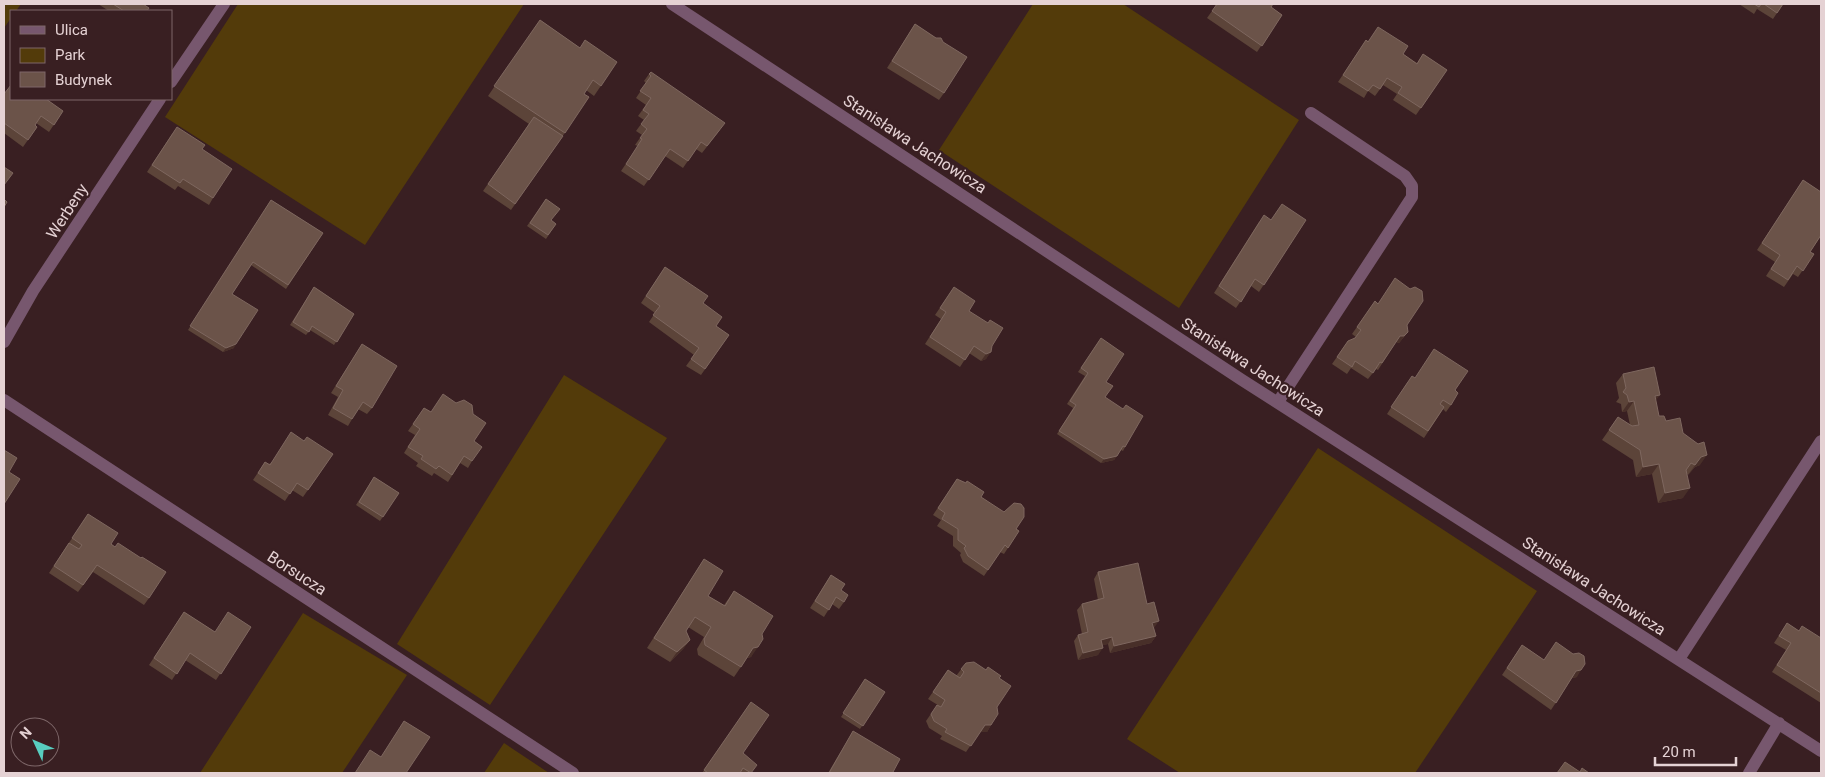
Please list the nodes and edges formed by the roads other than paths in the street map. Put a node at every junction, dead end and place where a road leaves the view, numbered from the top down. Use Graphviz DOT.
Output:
graph roads {
  1 [pos="224,4"];
  2 [pos="672,4"];
  3 [pos="172,81"];
  4 [pos="159,100"];
  5 [pos="1311,113"];
  6 [pos="4,342"];
  7 [pos="4,400"];
  8 [pos="1278,402"];
  9 [pos="1821,441"];
  10 [pos="1679,659"];
  11 [pos="1779,723"];
  12 [pos="1821,751"];
  13 [pos="573,773"];
  14 [pos="1749,773"];
  1 -- 3 [label="street"];
  2 -- 8 [label="street, Stanisława Jachowicza"];
  4 -- 6 [label="street, Werbeny"];
  5 -- 8 [label="street"];
  7 -- 13 [label="street, Borsucza"];
  8 -- 10 [label="street, Stanisława Jachowicza"];
  9 -- 10 [label="street"];
  10 -- 11 [label="street, Stanisława Jachowicza"];
  11 -- 12 [label="street, Stanisława Jachowicza"];
  11 -- 14 [label="street"];
}
